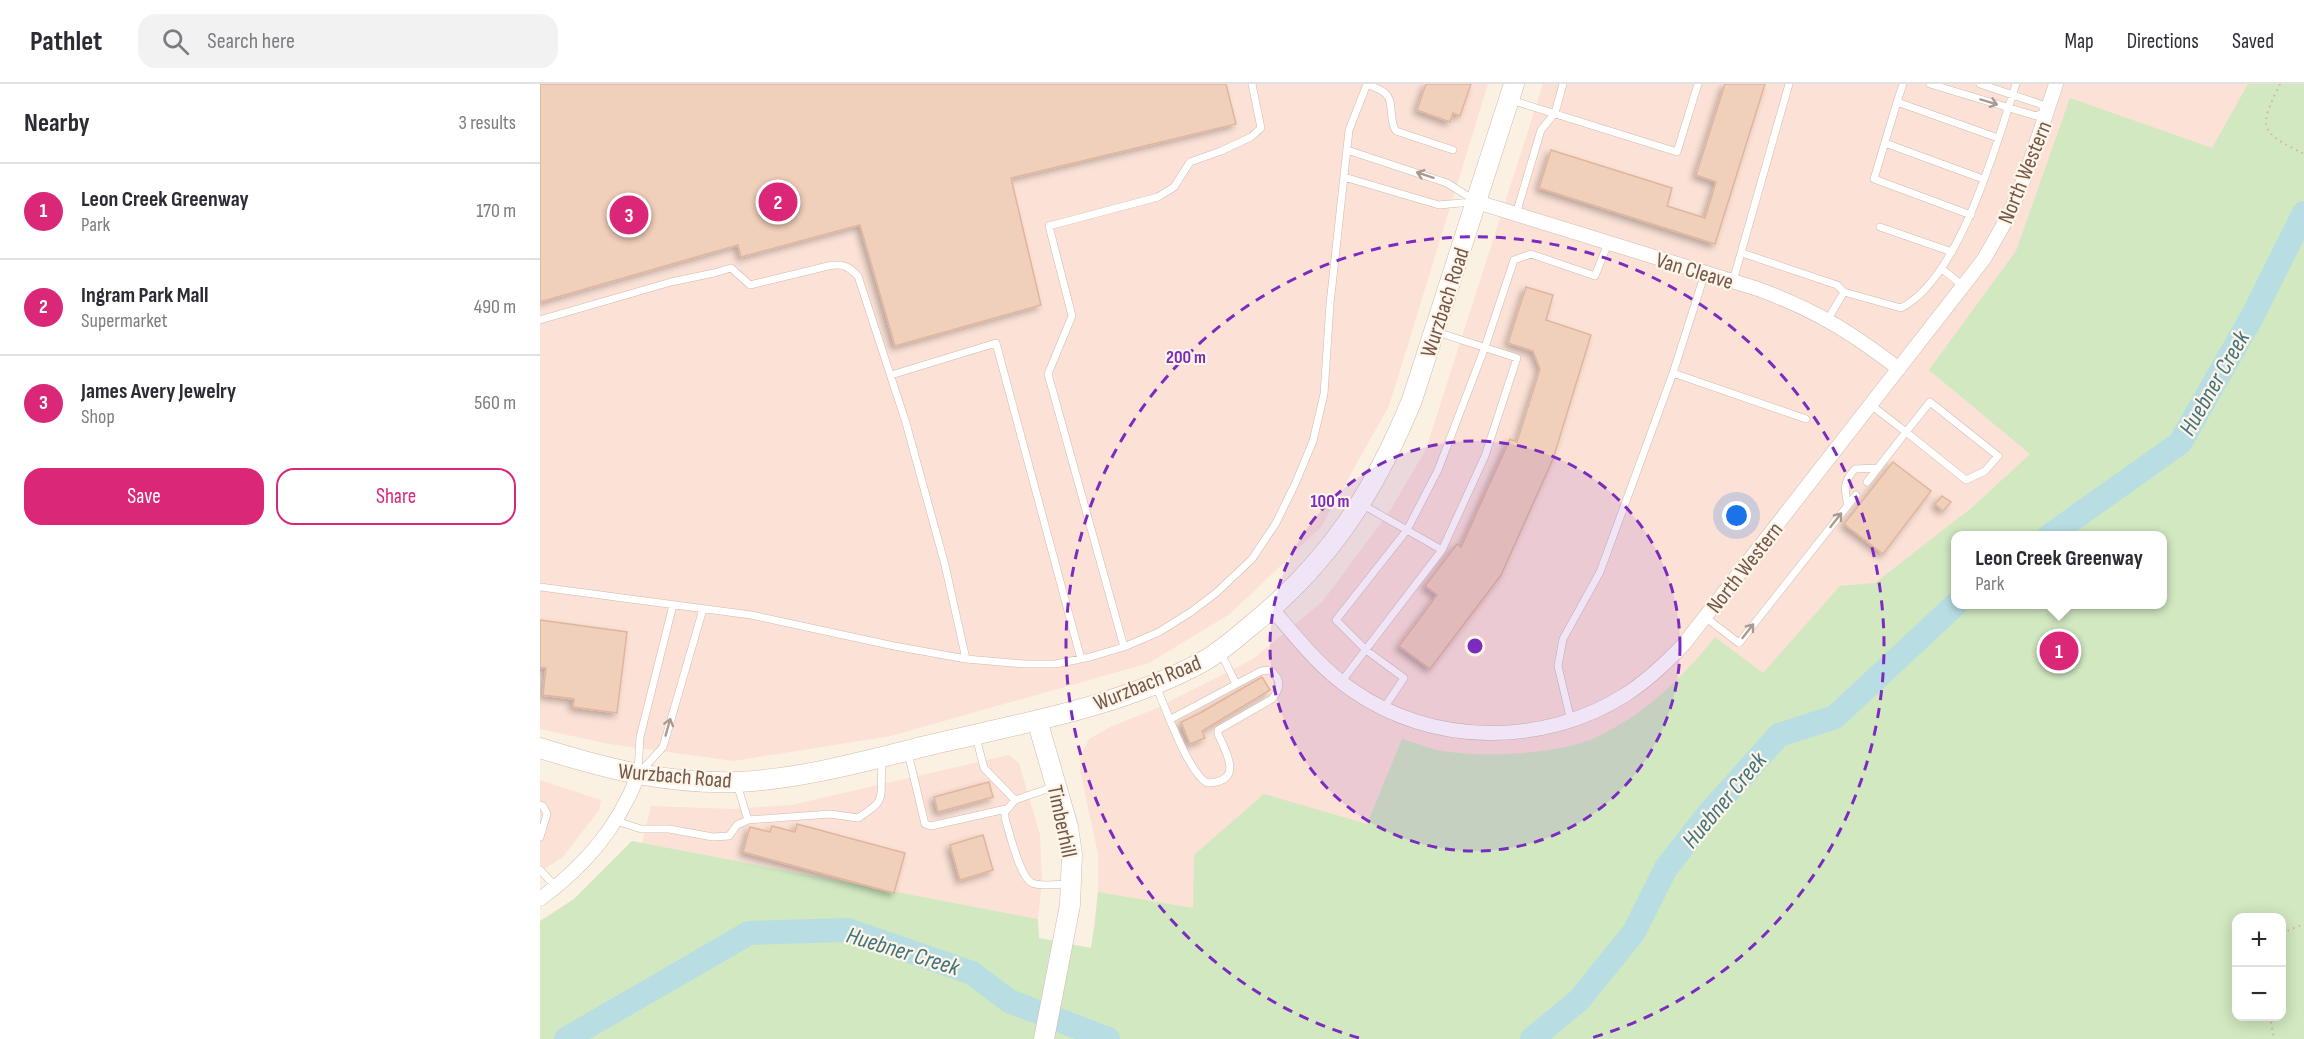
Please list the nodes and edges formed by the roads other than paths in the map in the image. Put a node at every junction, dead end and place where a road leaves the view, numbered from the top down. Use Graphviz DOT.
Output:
graph roads {
  1 [pos="1252,84"];
  2 [pos="1367,84"];
  3 [pos="1563,84"];
  4 [pos="1698,84"];
  5 [pos="1789,84"];
  6 [pos="1903,84"];
  7 [pos="1930,84"];
  8 [pos="1980,84"];
  9 [pos="2016,84"];
  10 [pos="2056,84"];
  11 [pos="1511,92"];
  12 [pos="2012,94"];
  13 [pos="1897,102"];
  14 [pos="2008,108"];
  15 [pos="2048,111"];
  16 [pos="1555,113"];
  17 [pos="1998,138"];
  18 [pos="1885,142"];
  19 [pos="1347,150"];
  20 [pos="1453,150"];
  21 [pos="1344,177"];
  22 [pos="1983,179"];
  23 [pos="1477,202"];
  24 [pos="1516,214"];
  25 [pos="1971,215"];
  26 [pos="1880,227"];
  27 [pos="1608,243"];
  28 [pos="1952,252"];
  29 [pos="1742,253"];
  30 [pos="1942,269"];
  31 [pos="1705,273"];
  32 [pos="1733,281"];
  33 [pos="1964,286"];
  34 [pos="1844,292"];
  35 [pos="1828,319"];
  36 [pos="540,320"];
  37 [pos="1434,331"];
  38 [pos="1485,347"];
  39 [pos="1899,369"];
  40 [pos="1673,373"];
  41 [pos="891,375"];
  42 [pos="1871,405"];
  43 [pos="1806,419"];
  44 [pos="1906,432"];
  45 [pos="1877,468"];
  46 [pos="1867,482"];
  47 [pos="1856,495"];
  48 [pos="1361,503"];
  49 [pos="1848,505"];
  50 [pos="1407,530"];
  51 [pos="1442,550"];
  52 [pos="540,587"];
  53 [pos="673,605"];
  54 [pos="703,609"];
  55 [pos="1272,609"];
  56 [pos="1705,617"];
  57 [pos="1124,647"];
  58 [pos="1220,650"];
  59 [pos="1366,650"];
  60 [pos="966,659"];
  61 [pos="1081,659"];
  62 [pos="1341,682"];
  63 [pos="1155,683"];
  64 [pos="1236,684"];
  65 [pos="1384,708"];
  66 [pos="1171,719"];
  67 [pos="1037,720"];
  68 [pos="1572,720"];
  69 [pos="975,734"];
  70 [pos="540,748"];
  71 [pos="907,750"];
  72 [pos="882,765"];
  73 [pos="638,776"];
  74 [pos="736,782"];
  75 [pos="1056,786"];
  76 [pos="1015,800"];
  77 [pos="540,805"];
  78 [pos="1006,809"];
  79 [pos="748,820"];
  80 [pos="616,821"];
  81 [pos="540,837"];
  82 [pos="540,870"];
  83 [pos="1072,884"];
  84 [pos="556,887"];
  85 [pos="540,899"];
  86 [pos="1044,1039"];
  1 -- 57 [label="lane"];
  2 -- 19 [label="lane"];
  2 -- 20 [label="lane"];
  3 -- 16 [label="lane"];
  4 -- 16 [label="lane"];
  5 -- 29 [label="lane"];
  6 -- 13 [label="lane"];
  7 -- 14 [label="lane, one-way"];
  8 -- 12 [label="lane"];
  9 -- 12 [label="lane"];
  10 -- 15 [label="street, North Western"];
  11 -- 16 [label="lane"];
  11 -- 23 [label="main road, Wurzbach Road"];
  12 -- 14 [label="lane"];
  12 -- 15 [label="lane"];
  13 -- 17 [label="lane"];
  13 -- 18 [label="lane"];
  14 -- 15 [label="lane"];
  14 -- 17 [label="lane"];
  15 -- 33 [label="street, North Western"];
  16 -- 24 [label="lane"];
  17 -- 22 [label="lane"];
  18 -- 22 [label="lane"];
  18 -- 25 [label="lane"];
  19 -- 21 [label="lane"];
  23 -- 19 [label="lane, one-way"];
  21 -- 23 [label="lane"];
  21 -- 57 [label="lane"];
  22 -- 25 [label="lane"];
  23 -- 24 [label="street, Van Cleave"];
  23 -- 37 [label="main road, Wurzbach Road"];
  24 -- 27 [label="street, Van Cleave"];
  25 -- 28 [label="lane"];
  26 -- 28 [label="lane"];
  27 -- 31 [label="street, Van Cleave"];
  27 -- 38 [label="lane"];
  28 -- 30 [label="lane"];
  29 -- 32 [label="lane"];
  29 -- 34 [label="lane"];
  30 -- 33 [label="lane"];
  30 -- 34 [label="lane"];
  31 -- 32 [label="street, Van Cleave"];
  31 -- 40 [label="lane"];
  32 -- 35 [label="street, Van Cleave"];
  33 -- 39 [label="street, North Western"];
  34 -- 35 [label="lane"];
  35 -- 39 [label="street, Van Cleave"];
  36 -- 41 [label="lane"];
  37 -- 38 [label="lane"];
  37 -- 48 [label="main road, Wurzbach Road"];
  38 -- 50 [label="lane"];
  38 -- 51 [label="lane"];
  39 -- 42 [label="street, North Western"];
  40 -- 43 [label="lane"];
  40 -- 68 [label="lane"];
  41 -- 60 [label="lane"];
  41 -- 61 [label="lane"];
  42 -- 44 [label="lane"];
  42 -- 56 [label="street, North Western"];
  44 -- 44 [label="lane"];
  44 -- 45 [label="lane"];
  45 -- 46 [label="lane"];
  45 -- 49 [label="lane"];
  47 -- 49 [label="lane"];
  48 -- 50 [label="lane"];
  48 -- 55 [label="main road, Wurzbach Road"];
  56 -- 49 [label="lane, one-way"];
  50 -- 51 [label="lane"];
  50 -- 59 [label="lane"];
  51 -- 59 [label="lane"];
  52 -- 53 [label="lane"];
  53 -- 54 [label="lane"];
  53 -- 73 [label="lane"];
  54 -- 60 [label="lane"];
  73 -- 54 [label="lane, one-way"];
  55 -- 58 [label="main road, Wurzbach Road"];
  55 -- 62 [label="street, North Western"];
  56 -- 68 [label="street, North Western"];
  57 -- 61 [label="lane"];
  58 -- 63 [label="main road, Wurzbach Road"];
  58 -- 64 [label="lane"];
  59 -- 62 [label="lane"];
  59 -- 65 [label="lane"];
  60 -- 61 [label="lane"];
  62 -- 65 [label="street, North Western"];
  63 -- 66 [label="lane"];
  63 -- 67 [label="main road, Wurzbach Road"];
  64 -- 66 [label="lane"];
  64 -- 66 [label="lane"];
  65 -- 68 [label="street, North Western"];
  67 -- 69 [label="main road, Wurzbach Road"];
  67 -- 75 [label="main road, Timberhill"];
  69 -- 71 [label="main road, Wurzbach Road"];
  69 -- 76 [label="lane"];
  70 -- 73 [label="main road, Wurzbach Road"];
  71 -- 74 [label="main road, Wurzbach Road"];
  71 -- 78 [label="lane"];
  72 -- 79 [label="lane"];
  73 -- 74 [label="main road, Wurzbach Road"];
  73 -- 80 [label="street"];
  74 -- 79 [label="lane"];
  75 -- 76 [label="lane"];
  75 -- 83 [label="main road, Timberhill"];
  76 -- 78 [label="lane"];
  77 -- 81 [label="lane"];
  78 -- 83 [label="lane"];
  79 -- 80 [label="lane"];
  80 -- 84 [label="street"];
  82 -- 84 [label="lane"];
  83 -- 86 [label="main road, Timberhill"];
  84 -- 85 [label="street"];
}
